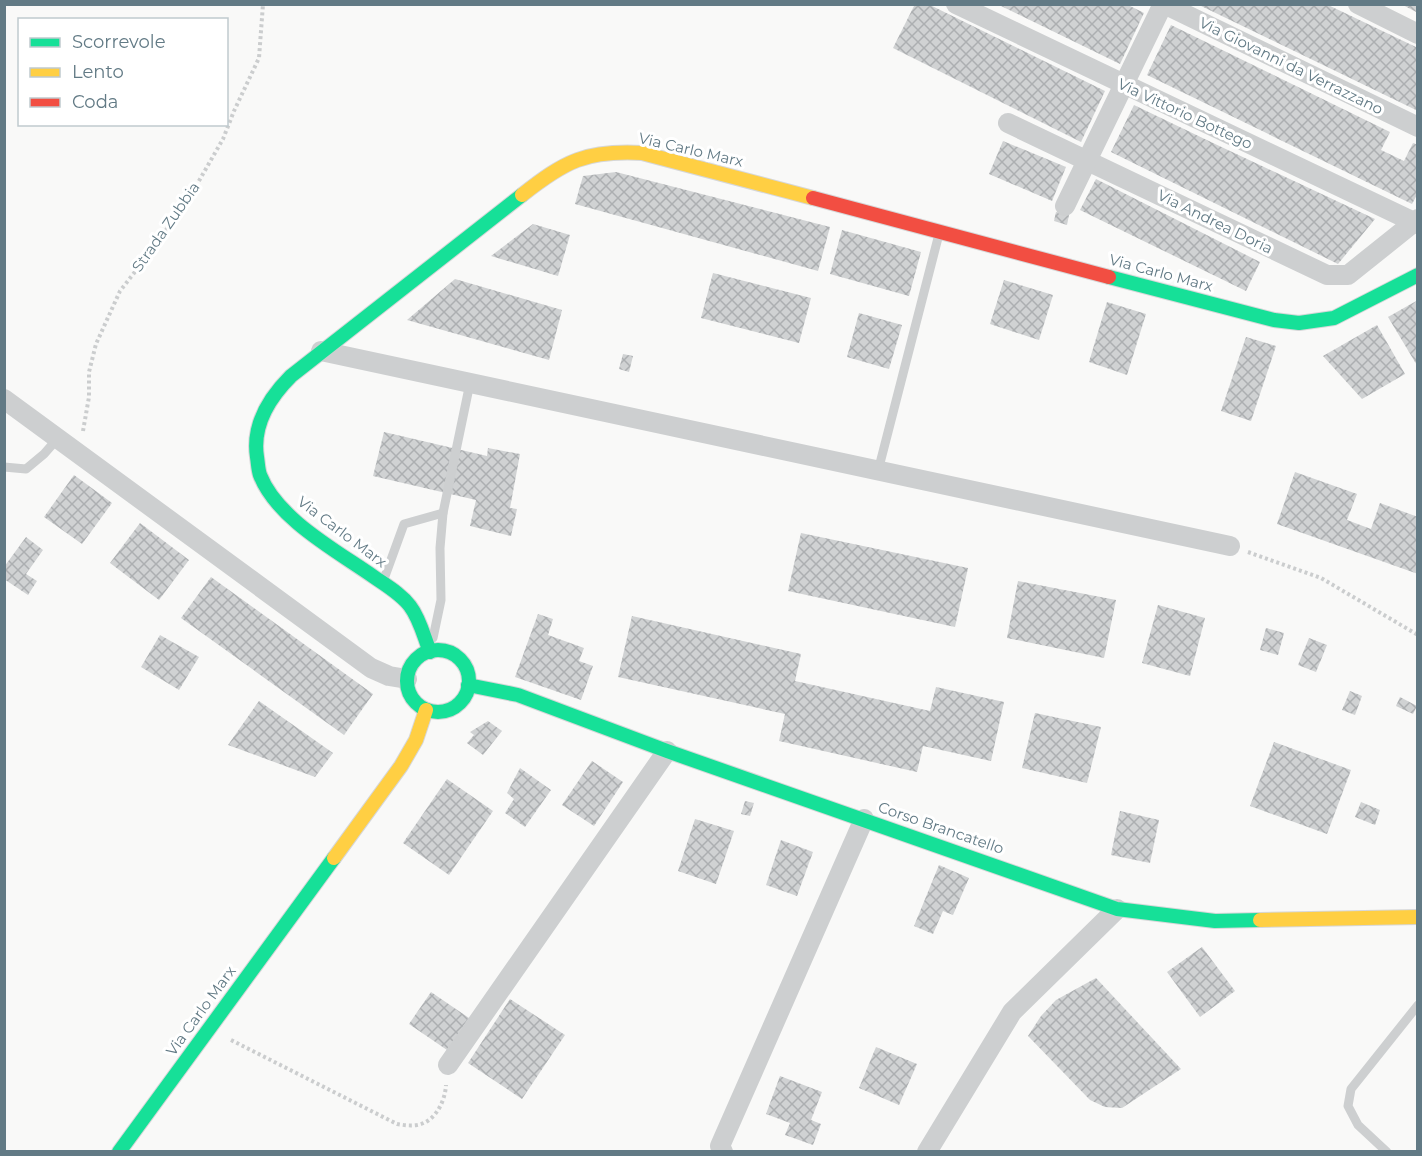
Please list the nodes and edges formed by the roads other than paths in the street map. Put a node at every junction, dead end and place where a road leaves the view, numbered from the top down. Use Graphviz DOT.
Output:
graph roads {
  1 [pos="956,4"];
  2 [pos="1164,4"];
  3 [pos="1359,4"];
  4 [pos="1390,12"];
  5 [pos="1418,34"];
  6 [pos="1124,84"];
  7 [pos="1008,123"];
  8 [pos="1418,127"];
  9 [pos="1087,161"];
  10 [pos="1065,206"];
  11 [pos="1417,222"];
  12 [pos="940,231"];
  13 [pos="1418,275"];
  14 [pos="321,351"];
  15 [pos="470,383"];
  16 [pos="4,399"];
  17 [pos="65,443"];
  18 [pos="4,468"];
  19 [pos="878,471"];
  20 [pos="443,513"];
  21 [pos="1230,546"];
  22 [pos="382,583"];
  23 [pos="430,652"];
  24 [pos="407,679"];
  25 [pos="468,685"];
  26 [pos="426,710"];
  27 [pos="667,751"];
  28 [pos="864,819"];
  29 [pos="1118,909"];
  30 [pos="1418,917"];
  31 [pos="1418,1005"];
  32 [pos="448,1065"];
  33 [pos="119,1152"];
  34 [pos="723,1152"];
  35 [pos="927,1152"];
  36 [pos="1387,1152"];
  1 -- 6 [label="street, Via Vittorio Bottego"];
  2 -- 6 [label="street"];
  2 -- 8 [label="street, Via Giovanni da Verrazzano"];
  3 -- 4 [label="street"];
  4 -- 5 [label="street"];
  6 -- 9 [label="street"];
  6 -- 11 [label="street, Via Vittorio Bottego"];
  7 -- 9 [label="street, Via Andrea Doria"];
  9 -- 10 [label="street"];
  9 -- 11 [label="street, Via Andrea Doria"];
  12 -- 13 [label="main road, Via Carlo Marx"];
  12 -- 14 [label="main road, Via Carlo Marx"];
  12 -- 19 [label="lane"];
  14 -- 15 [label="street"];
  14 -- 22 [label="main road, Via Carlo Marx"];
  15 -- 19 [label="street"];
  15 -- 20 [label="lane"];
  16 -- 17 [label="street"];
  17 -- 18 [label="lane"];
  17 -- 24 [label="street"];
  19 -- 21 [label="street"];
  20 -- 22 [label="lane"];
  20 -- 23 [label="lane"];
  22 -- 23 [label="main road, Via Carlo Marx"];
  23 -- 24 [label="main road"];
  23 -- 25 [label="main road"];
  24 -- 26 [label="main road"];
  25 -- 26 [label="main road"];
  25 -- 27 [label="main road, Corso Brancatello"];
  26 -- 33 [label="main road, Via Carlo Marx"];
  27 -- 28 [label="main road, Corso Brancatello"];
  27 -- 32 [label="street"];
  28 -- 29 [label="main road, Corso Brancatello"];
  28 -- 34 [label="street"];
  29 -- 30 [label="main road, Corso Brancatello"];
  29 -- 35 [label="street"];
  31 -- 36 [label="lane"];
}
